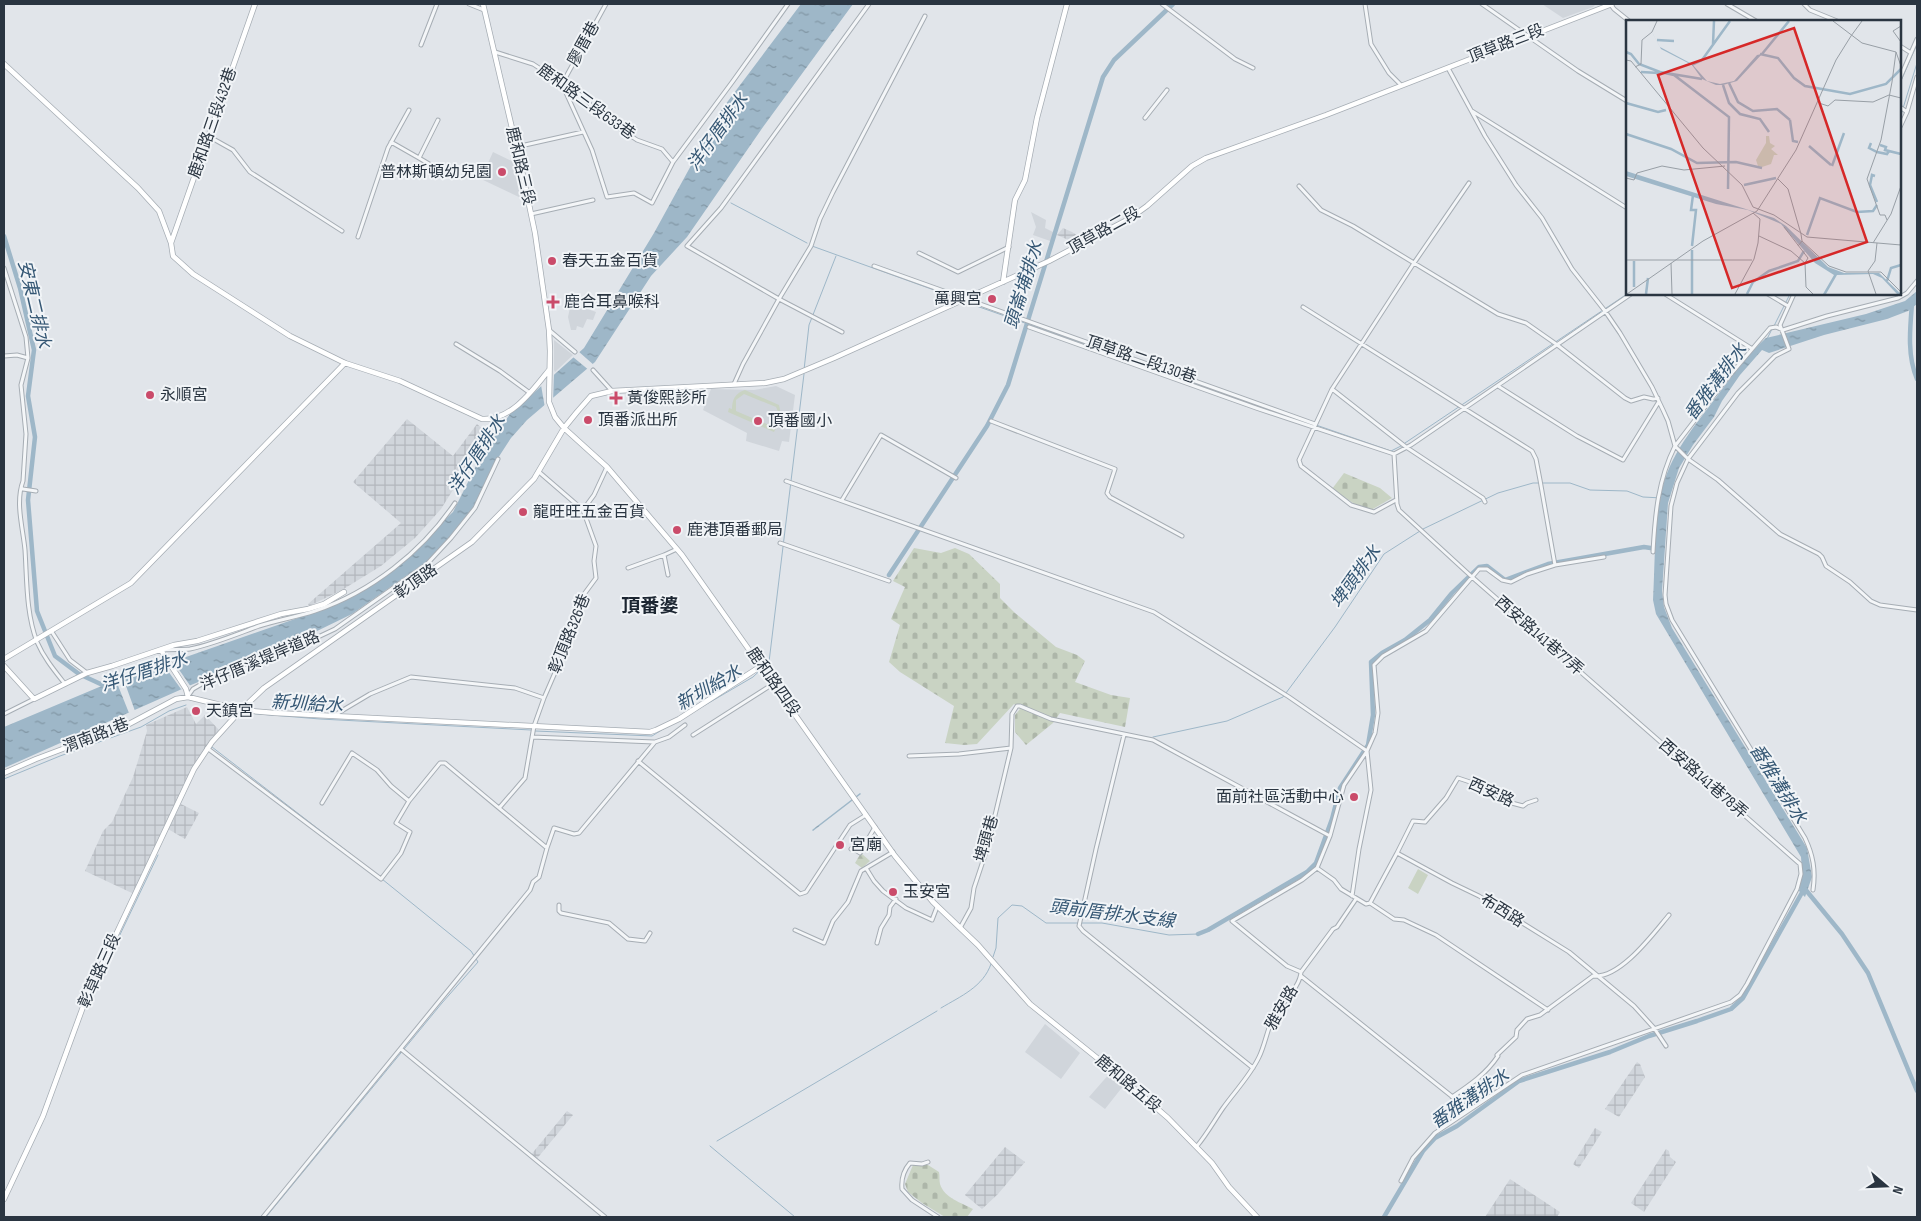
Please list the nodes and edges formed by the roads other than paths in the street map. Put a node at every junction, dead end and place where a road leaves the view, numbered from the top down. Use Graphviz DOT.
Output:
graph roads {
  1 [pos="255,4"];
  2 [pos="437,4"];
  3 [pos="469,4"];
  4 [pos="483,4"];
  5 [pos="606,4"];
  6 [pos="788,4"];
  7 [pos="869,4"];
  8 [pos="1067,4"];
  9 [pos="1162,4"];
  10 [pos="1365,4"];
  11 [pos="1482,4"];
  12 [pos="1611,4"];
  13 [pos="1727,4"];
  14 [pos="1804,4"];
  15 [pos="484,10"];
  16 [pos="925,16"];
  17 [pos="1628,20"];
  18 [pos="1754,20"];
  19 [pos="1835,20"];
  20 [pos="1528,36"];
  21 [pos="1917,39"];
  22 [pos="421,45"];
  23 [pos="1901,47"];
  24 [pos="494,52"];
  25 [pos="1911,53"];
  26 [pos="4,64"];
  27 [pos="1448,67"];
  28 [pos="1253,68"];
  29 [pos="1901,76"];
  30 [pos="1917,77"];
  31 [pos="562,84"];
  32 [pos="1401,85"];
  33 [pos="1167,90"];
  34 [pos="1626,100"];
  35 [pos="1901,108"];
  36 [pos="409,110"];
  37 [pos="1471,111"];
  38 [pos="1907,112"];
  39 [pos="1145,118"];
  40 [pos="438,120"];
  41 [pos="1901,124"];
  42 [pos="583,132"];
  43 [pos="208,136"];
  44 [pos="391,142"];
  45 [pos="516,147"];
  46 [pos="418,158"];
  47 [pos="673,162"];
  48 [pos="436,168"];
  49 [pos="1469,183"];
  50 [pos="1299,186"];
  51 [pos="593,200"];
  52 [pos="1626,207"];
  53 [pos="531,214"];
  54 [pos="342,231"];
  55 [pos="358,238"];
  56 [pos="171,243"];
  57 [pos="1009,247"];
  58 [pos="919,253"];
  59 [pos="1414,263"];
  60 [pos="874,266"];
  61 [pos="4,268"];
  62 [pos="1917,281"];
  63 [pos="1003,282"];
  64 [pos="1629,295"];
  65 [pos="1667,295"];
  66 [pos="1770,295"];
  67 [pos="1793,295"];
  68 [pos="779,299"];
  69 [pos="965,299"];
  70 [pos="1786,305"];
  71 [pos="1303,308"];
  72 [pos="1605,311"];
  73 [pos="1029,327"];
  74 [pos="549,330"];
  75 [pos="1783,330"];
  76 [pos="842,332"];
  77 [pos="456,344"];
  78 [pos="1362,344"];
  79 [pos="1556,344"];
  80 [pos="1751,348"];
  81 [pos="574,352"];
  82 [pos="4,356"];
  83 [pos="28,358"];
  84 [pos="345,363"];
  85 [pos="549,370"];
  86 [pos="593,370"];
  87 [pos="734,384"];
  88 [pos="1498,386"];
  89 [pos="1332,389"];
  90 [pos="612,390"];
  91 [pos="530,392"];
  92 [pos="1658,400"];
  93 [pos="550,408"];
  94 [pos="1463,408"];
  95 [pos="991,421"];
  96 [pos="1315,425"];
  97 [pos="564,428"];
  98 [pos="1675,446"];
  99 [pos="1406,447"];
  100 [pos="1394,454"];
  101 [pos="498,459"];
  102 [pos="1688,459"];
  103 [pos="607,467"];
  104 [pos="539,472"];
  105 [pos="956,478"];
  106 [pos="786,481"];
  107 [pos="23,489"];
  108 [pos="36,490"];
  109 [pos="842,500"];
  110 [pos="1397,500"];
  111 [pos="1485,502"];
  112 [pos="455,503"];
  113 [pos="583,510"];
  114 [pos="1182,536"];
  115 [pos="780,544"];
  116 [pos="677,549"];
  117 [pos="1653,552"];
  118 [pos="664,554"];
  119 [pos="1604,557"];
  120 [pos="1554,563"];
  121 [pos="628,568"];
  122 [pos="668,575"];
  123 [pos="1472,576"];
  124 [pos="889,582"];
  125 [pos="344,592"];
  126 [pos="1917,610"];
  127 [pos="50,632"];
  128 [pos="38,639"];
  129 [pos="160,650"];
  130 [pos="4,659"];
  131 [pos="4,666"];
  132 [pos="761,666"];
  133 [pos="86,673"];
  134 [pos="67,683"];
  135 [pos="774,683"];
  136 [pos="1606,695"];
  137 [pos="188,697"];
  138 [pos="544,698"];
  139 [pos="34,699"];
  140 [pos="240,712"];
  141 [pos="4,714"];
  142 [pos="333,717"];
  143 [pos="685,725"];
  144 [pos="534,727"];
  145 [pos="532,735"];
  146 [pos="693,735"];
  147 [pos="1124,735"];
  148 [pos="654,742"];
  149 [pos="207,748"];
  150 [pos="1010,748"];
  151 [pos="1367,751"];
  152 [pos="910,756"];
  153 [pos="638,761"];
  154 [pos="4,774"];
  155 [pos="1536,800"];
  156 [pos="408,801"];
  157 [pos="322,803"];
  158 [pos="500,808"];
  159 [pos="866,814"];
  160 [pos="875,826"];
  161 [pos="1330,836"];
  162 [pos="547,848"];
  163 [pos="851,849"];
  164 [pos="893,852"];
  165 [pos="1397,853"];
  166 [pos="866,868"];
  167 [pos="1317,868"];
  168 [pos="1813,890"];
  169 [pos="1354,897"];
  170 [pos="896,899"];
  171 [pos="1370,903"];
  172 [pos="559,905"];
  173 [pos="937,907"];
  174 [pos="1669,915"];
  175 [pos="960,928"];
  176 [pos="795,930"];
  177 [pos="650,933"];
  178 [pos="877,942"];
  179 [pos="992,961"];
  180 [pos="1301,974"];
  181 [pos="1600,977"];
  182 [pos="1548,1010"];
  183 [pos="1654,1030"];
  184 [pos="1666,1046"];
  185 [pos="401,1049"];
  186 [pos="1253,1068"];
  187 [pos="1452,1097"];
  188 [pos="1468,1110"];
  189 [pos="1196,1146"];
  190 [pos="928,1162"];
  191 [pos="1400,1181"];
  192 [pos="4,1199"];
  193 [pos="1255,1216"];
  194 [pos="263,1217"];
  195 [pos="605,1217"];
  196 [pos="938,1217"];
  197 [pos="1248,1217"];
  1 -- 43 [label="street, 鹿和路三段432巷"];
  2 -- 22 [label="street"];
  3 -- 15 [label="street"];
  4 -- 15 [label="street, 鹿和路三段"];
  5 -- 31 [label="street, 廖厝巷"];
  6 -- 47 [label="street"];
  7 -- 68 [label="street"];
  8 -- 57 [label="street"];
  9 -- 28 [label="street"];
  10 -- 32 [label="street"];
  11 -- 20 [label="street"];
  12 -- 17 [label="street"];
  12 -- 20 [label="street, 頂草路三段"];
  13 -- 18 [label="street"];
  14 -- 19 [label="street"];
  15 -- 24 [label="street, 鹿和路三段"];
  16 -- 68 [label="street"];
  20 -- 27 [label="street, 頂草路三段"];
  20 -- 34 [label="street"];
  21 -- 25 [label="street"];
  23 -- 25 [label="street"];
  24 -- 31 [label="street, 鹿和路三段633巷"];
  24 -- 45 [label="street, 鹿和路三段"];
  25 -- 29 [label="street"];
  26 -- 56 [label="street"];
  27 -- 32 [label="street, 頂草路三段"];
  27 -- 37 [label="street"];
  30 -- 38 [label="street"];
  31 -- 42 [label="street"];
  31 -- 47 [label="street, 鹿和路三段633巷"];
  32 -- 63 [label="street, 頂草路二段"];
  33 -- 39 [label="street"];
  35 -- 38 [label="street"];
  36 -- 44 [label="street"];
  37 -- 52 [label="street"];
  37 -- 72 [label="street"];
  38 -- 41 [label="street"];
  40 -- 46 [label="street"];
  42 -- 45 [label="street"];
  42 -- 47 [label="street"];
  43 -- 54 [label="street"];
  43 -- 56 [label="street, 鹿和路三段432巷"];
  44 -- 46 [label="street"];
  44 -- 55 [label="street"];
  45 -- 53 [label="street, 鹿和路三段"];
  46 -- 48 [label="street"];
  49 -- 59 [label="street"];
  50 -- 59 [label="street"];
  51 -- 53 [label="street"];
  53 -- 74 [label="street, 鹿和路三段"];
  56 -- 84 [label="street"];
  57 -- 58 [label="street"];
  57 -- 63 [label="street"];
  59 -- 78 [label="street"];
  59 -- 79 [label="street"];
  60 -- 69 [label="street, 頂草路二段130巷"];
  61 -- 83 [label="street"];
  62 -- 75 [label="street"];
  63 -- 69 [label="street, 頂草路二段"];
  64 -- 72 [label="street"];
  65 -- 80 [label="street"];
  66 -- 70 [label="street"];
  67 -- 70 [label="street"];
  68 -- 76 [label="street"];
  68 -- 87 [label="street"];
  69 -- 87 [label="street, 頂草路二段"];
  69 -- 96 [label="street, 頂草路二段130巷"];
  70 -- 75 [label="street"];
  71 -- 78 [label="street"];
  72 -- 79 [label="street"];
  72 -- 92 [label="street"];
  73 -- 96 [label="street"];
  74 -- 81 [label="street"];
  74 -- 85 [label="street, 鹿和路三段"];
  75 -- 80 [label="street"];
  75 -- 102 [label="street"];
  77 -- 91 [label="street"];
  78 -- 89 [label="street"];
  78 -- 94 [label="street"];
  79 -- 88 [label="street"];
  79 -- 92 [label="street"];
  80 -- 98 [label="street"];
  82 -- 83 [label="street"];
  83 -- 128 [label="street"];
  84 -- 91 [label="street"];
  84 -- 127 [label="street"];
  85 -- 91 [label="street"];
  85 -- 93 [label="street, 鹿和路三段"];
  86 -- 90 [label="street"];
  87 -- 90 [label="street, 彰頂路"];
  88 -- 92 [label="street"];
  88 -- 94 [label="street"];
  89 -- 96 [label="street"];
  89 -- 99 [label="street"];
  90 -- 97 [label="street, 彰頂路"];
  92 -- 98 [label="street"];
  93 -- 97 [label="street, 鹿和路四段"];
  94 -- 99 [label="street"];
  94 -- 120 [label="street"];
  95 -- 114 [label="street"];
  96 -- 100 [label="street"];
  96 -- 110 [label="street"];
  97 -- 103 [label="street, 鹿和路四段"];
  97 -- 104 [label="street, 彰頂路"];
  98 -- 102 [label="street"];
  98 -- 117 [label="street"];
  99 -- 100 [label="street"];
  99 -- 111 [label="street"];
  100 -- 110 [label="street"];
  101 -- 137 [label="street, 洋仔厝溪堤岸道路"];
  102 -- 126 [label="street"];
  102 -- 168 [label="street"];
  103 -- 113 [label="street"];
  103 -- 116 [label="street, 鹿和路四段"];
  104 -- 113 [label="street, 彰頂路326巷"];
  104 -- 140 [label="street, 彰頂路"];
  105 -- 109 [label="street"];
  106 -- 109 [label="street"];
  107 -- 108 [label="street"];
  109 -- 151 [label="street"];
  110 -- 123 [label="street, 西安路141巷77弄"];
  112 -- 129 [label="street, 洋仔厝溪堤岸道路"];
  113 -- 138 [label="street, 彰頂路326巷"];
  115 -- 124 [label="street"];
  116 -- 118 [label="street"];
  116 -- 132 [label="street, 鹿和路四段"];
  118 -- 121 [label="street"];
  118 -- 122 [label="street"];
  119 -- 120 [label="street"];
  120 -- 123 [label="street"];
  123 -- 136 [label="street, 西安路141巷77弄"];
  123 -- 151 [label="street"];
  125 -- 129 [label="street"];
  127 -- 128 [label="street"];
  127 -- 133 [label="street"];
  128 -- 130 [label="street"];
  128 -- 134 [label="street"];
  129 -- 133 [label="street"];
  129 -- 137 [label="street"];
  131 -- 139 [label="street"];
  132 -- 135 [label="street, 鹿和路四段"];
  132 -- 144 [label="street"];
  133 -- 134 [label="street"];
  134 -- 139 [label="street"];
  135 -- 146 [label="street"];
  135 -- 159 [label="street, 鹿和路四段"];
  136 -- 183 [label="street, 西安路141巷78弄"];
  137 -- 140 [label="street"];
  137 -- 154 [label="street, 渭南路1巷"];
  138 -- 142 [label="street"];
  138 -- 144 [label="street, 彰頂路326巷"];
  139 -- 141 [label="street"];
  140 -- 142 [label="street"];
  140 -- 149 [label="street, 彰頂路"];
  142 -- 144 [label="street"];
  143 -- 148 [label="street"];
  144 -- 145 [label="street, 彰頂路326巷"];
  145 -- 148 [label="street"];
  145 -- 158 [label="street, 彰頂路326巷"];
  147 -- 150 [label="street, 埤頭巷"];
  147 -- 161 [label="street"];
  147 -- 186 [label="street"];
  148 -- 153 [label="street"];
  149 -- 156 [label="street"];
  149 -- 192 [label="street, 彰草路三段"];
  150 -- 152 [label="street"];
  150 -- 175 [label="street, 埤頭巷"];
  151 -- 161 [label="street"];
  151 -- 169 [label="street, 雅安路"];
  153 -- 159 [label="street"];
  153 -- 162 [label="street"];
  155 -- 165 [label="street, 西安路"];
  156 -- 157 [label="street"];
  156 -- 158 [label="street"];
  158 -- 162 [label="street"];
  159 -- 160 [label="street, 鹿和路四段"];
  160 -- 163 [label="street"];
  160 -- 164 [label="street, 鹿和路四段"];
  161 -- 167 [label="street"];
  162 -- 185 [label="street"];
  164 -- 166 [label="street"];
  164 -- 173 [label="street, 鹿和路四段"];
  165 -- 171 [label="street"];
  165 -- 181 [label="street, 布西路"];
  166 -- 170 [label="street"];
  166 -- 176 [label="street"];
  167 -- 169 [label="street"];
  167 -- 180 [label="street"];
  169 -- 171 [label="street"];
  169 -- 180 [label="street, 雅安路"];
  170 -- 173 [label="street"];
  170 -- 178 [label="street"];
  171 -- 182 [label="street"];
  172 -- 177 [label="street"];
  173 -- 175 [label="street, 鹿和路四段"];
  174 -- 181 [label="street"];
  175 -- 179 [label="street, 鹿和路四段"];
  179 -- 189 [label="street, 鹿和路五段"];
  180 -- 186 [label="street, 雅安路"];
  180 -- 187 [label="street"];
  181 -- 182 [label="street"];
  181 -- 183 [label="street, 布西路"];
  182 -- 187 [label="street"];
  183 -- 184 [label="street, 布西路"];
  183 -- 188 [label="street"];
  185 -- 194 [label="street"];
  185 -- 195 [label="street"];
  186 -- 189 [label="street, 雅安路"];
  187 -- 188 [label="street"];
  188 -- 191 [label="street"];
  189 -- 193 [label="street, 鹿和路五段"];
  190 -- 196 [label="street"];
  193 -- 197 [label="street"];
}
